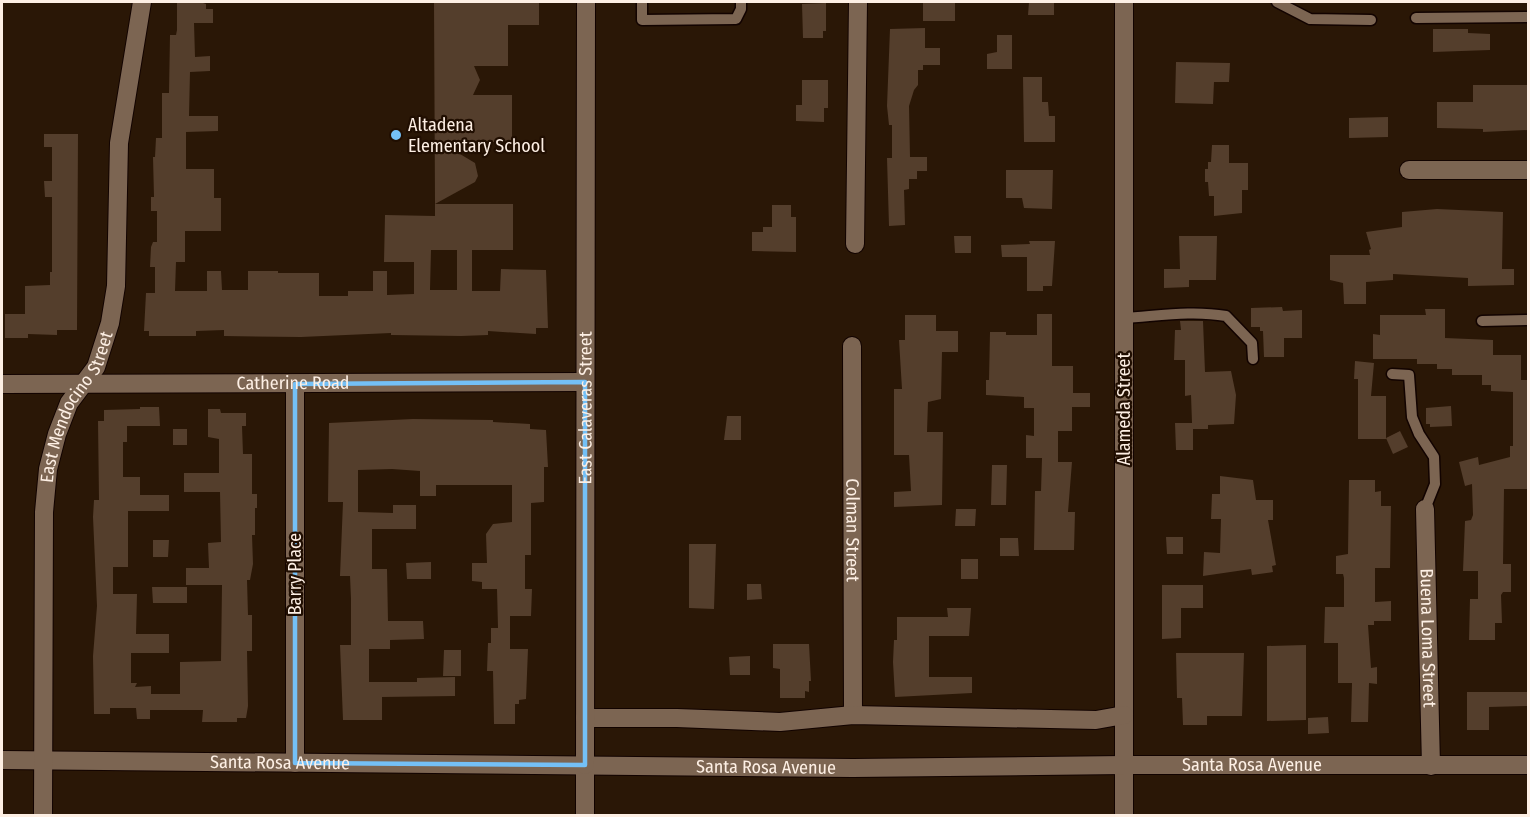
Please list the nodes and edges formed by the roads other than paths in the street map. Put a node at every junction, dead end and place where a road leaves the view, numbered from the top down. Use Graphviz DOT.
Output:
graph roads {
  1 [pos="142,2"];
  2 [pos="586,2"];
  3 [pos="642,2"];
  4 [pos="741,2"];
  5 [pos="858,2"];
  6 [pos="1124,2"];
  7 [pos="1277,2"];
  8 [pos="1528,17"];
  9 [pos="1416,18"];
  10 [pos="1371,20"];
  11 [pos="1409,170"];
  12 [pos="1528,170"];
  13 [pos="855,244"];
  14 [pos="1124,318"];
  15 [pos="1528,320"];
  16 [pos="1482,321"];
  17 [pos="852,346"];
  18 [pos="1253,359"];
  19 [pos="1392,374"];
  20 [pos="585,382"];
  21 [pos="2,384"];
  22 [pos="84,384"];
  23 [pos="295,384"];
  24 [pos="1425,509"];
  25 [pos="853,715"];
  26 [pos="1124,715"];
  27 [pos="585,718"];
  28 [pos="43,758"];
  29 [pos="2,760"];
  30 [pos="295,763"];
  31 [pos="585,765"];
  32 [pos="1124,765"];
  33 [pos="1528,765"];
  34 [pos="1431,766"];
  35 [pos="43,816"];
  36 [pos="585,816"];
  37 [pos="1124,816"];
  1 -- 22 [label="street, East Mendocino Street"];
  2 -- 20 [label="street, East Calaveras Street"];
  3 -- 4 [label="lane"];
  5 -- 13 [label="street"];
  6 -- 14 [label="street, Alameda Street"];
  7 -- 10 [label="lane"];
  8 -- 9 [label="lane"];
  11 -- 12 [label="street"];
  14 -- 18 [label="lane"];
  14 -- 26 [label="street, Alameda Street"];
  15 -- 16 [label="lane"];
  17 -- 25 [label="street, Colman Street"];
  19 -- 24 [label="lane"];
  20 -- 23 [label="street, Catherine Road"];
  20 -- 27 [label="street, East Calaveras Street"];
  21 -- 22 [label="street, Catherine Road"];
  22 -- 23 [label="street, Catherine Road"];
  22 -- 28 [label="street, East Mendocino Street"];
  23 -- 30 [label="street, Barry Place"];
  24 -- 34 [label="street, Buena Loma Street"];
  25 -- 26 [label="street"];
  25 -- 27 [label="street"];
  26 -- 32 [label="street, Alameda Street"];
  27 -- 31 [label="street, East Calaveras Street"];
  28 -- 29 [label="street, Santa Rosa Avenue"];
  28 -- 30 [label="street, Santa Rosa Avenue"];
  28 -- 35 [label="street, East Mendocino Street"];
  30 -- 31 [label="street, Santa Rosa Avenue"];
  31 -- 32 [label="street, Santa Rosa Avenue"];
  31 -- 36 [label="street, East Calaveras Street"];
  32 -- 34 [label="street, Santa Rosa Avenue"];
  32 -- 37 [label="street, Alameda Street"];
  33 -- 34 [label="street, Santa Rosa Avenue"];
}
